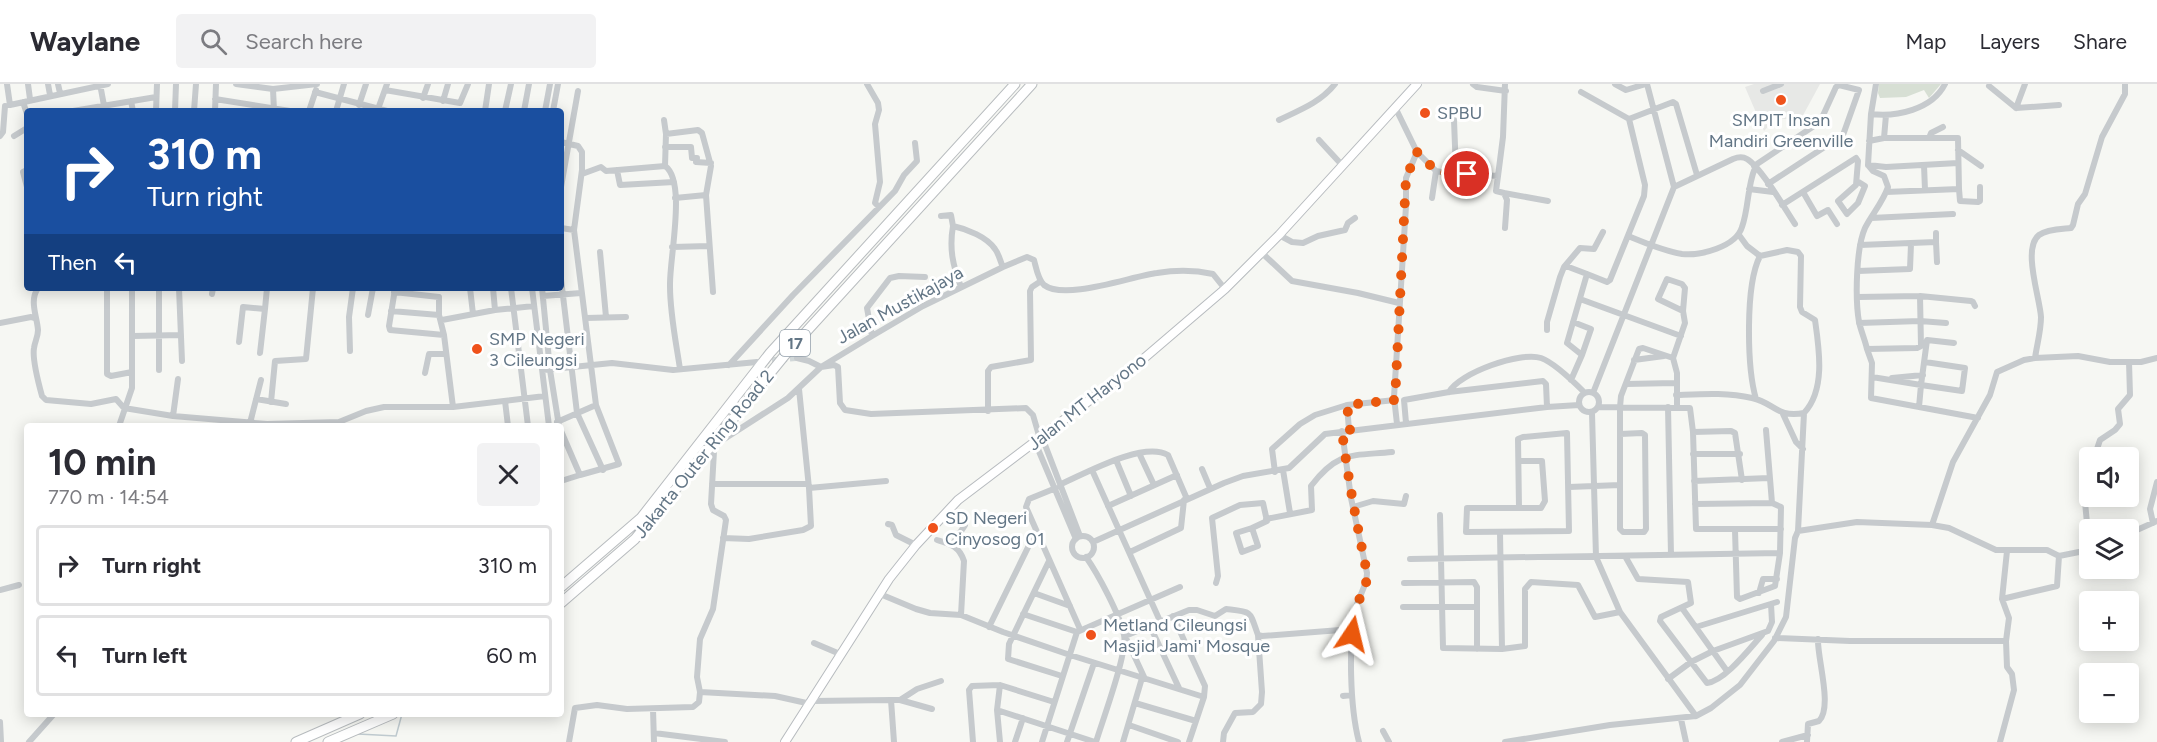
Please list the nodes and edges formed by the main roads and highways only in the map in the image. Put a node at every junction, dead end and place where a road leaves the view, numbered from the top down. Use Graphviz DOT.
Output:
graph roads {
  1 [pos="1015,84"];
  2 [pos="1032,84"];
  3 [pos="1416,84"];
  4 [pos="564,584"];
  5 [pos="564,600"];
  6 [pos="353,717"];
  7 [pos="386,717"];
  8 [pos="296,742"];
  9 [pos="328,742"];
  10 [pos="785,742"];
  1 -- 4 [label="highway, Jakarta Outer Ring Road 2 / 17"];
  2 -- 5 [label="highway, Jakarta Outer Ring Road 2 / 17"];
  3 -- 10 [label="main road, Jalan MT Haryono"];
  6 -- 8 [label="highway"];
  7 -- 9 [label="highway"];
}
